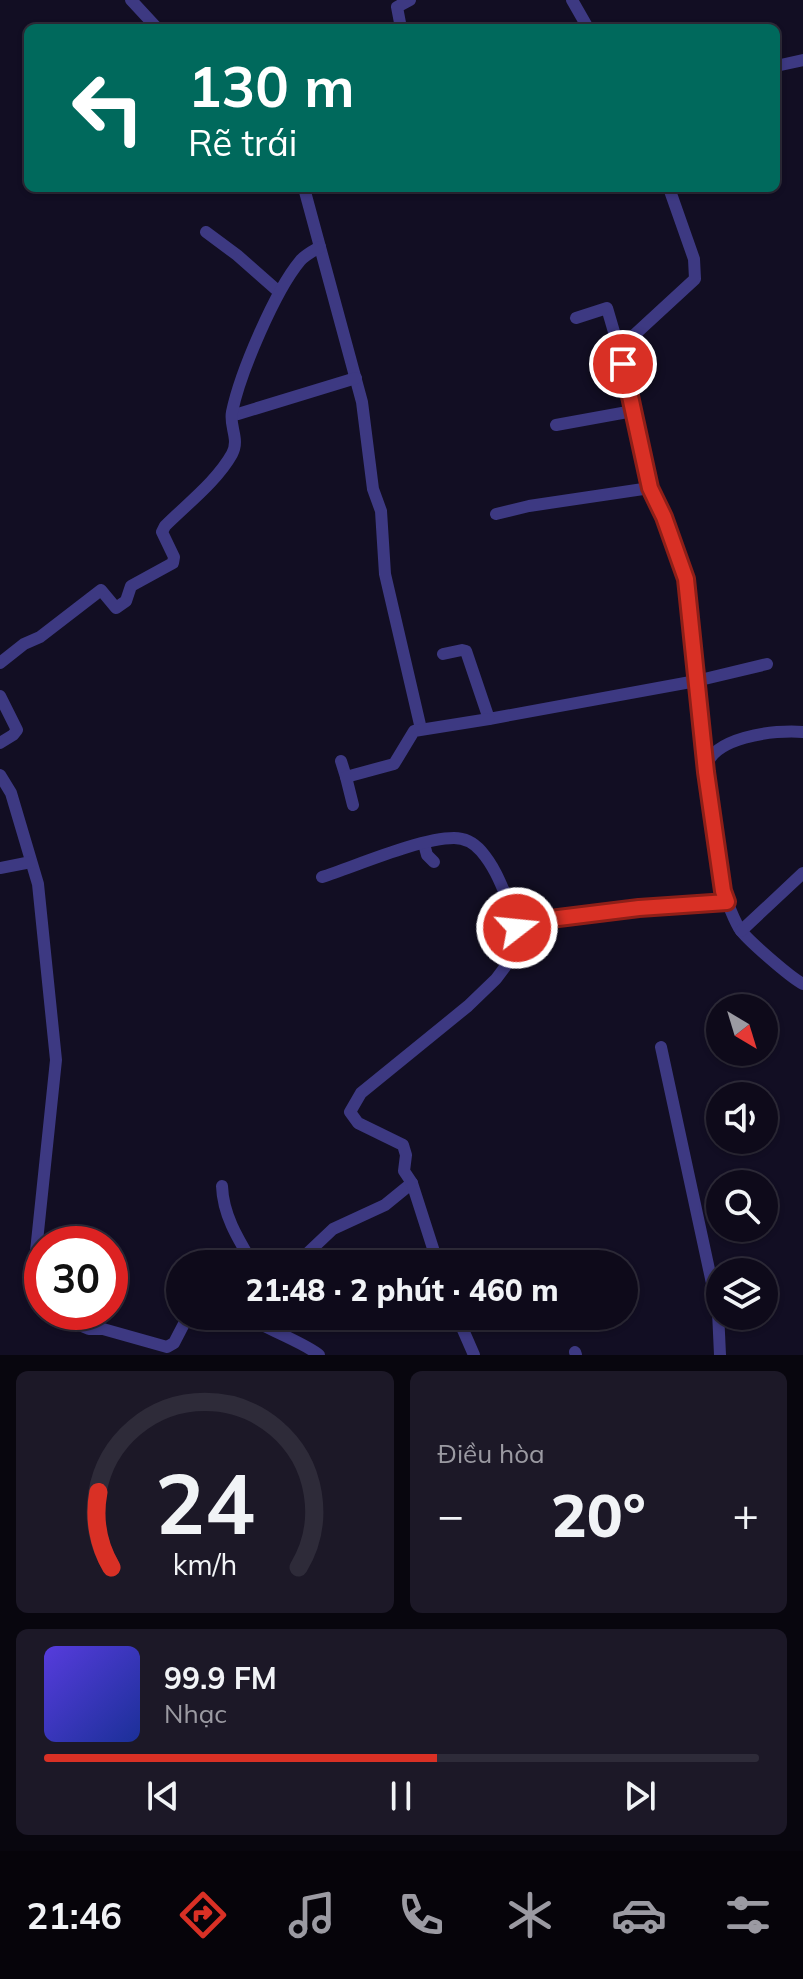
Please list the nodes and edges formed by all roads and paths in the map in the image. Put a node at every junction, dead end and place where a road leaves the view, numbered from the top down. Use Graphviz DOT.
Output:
graph roads {
  1 [pos="131,0"];
  2 [pos="410,0"];
  3 [pos="572,0"];
  4 [pos="153,24"];
  5 [pos="400,24"];
  6 [pos="586,24"];
  7 [pos="803,60"];
  8 [pos="780,65"];
  9 [pos="305,192"];
  10 [pos="670,192"];
  11 [pos="206,232"];
  12 [pos="320,247"];
  13 [pos="279,292"];
  14 [pos="576,318"];
  15 [pos="619,349"];
  16 [pos="356,378"];
  17 [pos="633,411"];
  18 [pos="238,414"];
  19 [pos="556,425"];
  20 [pos="650,488"];
  21 [pos="496,514"];
  22 [pos="443,654"];
  23 [pos="0,663"];
  24 [pos="767,664"];
  25 [pos="696,681"];
  26 [pos="0,696"];
  27 [pos="489,719"];
  28 [pos="421,729"];
  29 [pos="803,732"];
  30 [pos="0,743"];
  31 [pos="341,761"];
  32 [pos="706,763"];
  33 [pos="0,775"];
  34 [pos="346,777"];
  35 [pos="353,805"];
  36 [pos="424,844"];
  37 [pos="31,862"];
  38 [pos="434,862"];
  39 [pos="0,868"];
  40 [pos="803,873"];
  41 [pos="322,877"];
  42 [pos="727,902"];
  43 [pos="518,923"];
  44 [pos="741,931"];
  45 [pos="803,984"];
  46 [pos="661,1047"];
  47 [pos="412,1183"];
  48 [pos="222,1186"];
  49 [pos="39,1226"];
  50 [pos="244,1250"];
  51 [pos="311,1250"];
  52 [pos="434,1250"];
  53 [pos="707,1258"];
  54 [pos="106,1330"];
  55 [pos="181,1330"];
  56 [pos="277,1330"];
  57 [pos="463,1330"];
  58 [pos="719,1330"];
  59 [pos="169,1352"];
  60 [pos="319,1355"];
  61 [pos="474,1355"];
  62 [pos="720,1355"];
  1 -- 4 [label="street"];
  2 -- 5 [label="street"];
  3 -- 6 [label="street"];
  7 -- 8 [label="street"];
  9 -- 12 [label="street"];
  10 -- 15 [label="street"];
  11 -- 13 [label="street"];
  12 -- 13 [label="street"];
  12 -- 16 [label="street"];
  13 -- 23 [label="street"];
  14 -- 15 [label="street"];
  15 -- 17 [label="street"];
  16 -- 18 [label="street"];
  16 -- 28 [label="street"];
  17 -- 19 [label="street"];
  17 -- 20 [label="street"];
  20 -- 21 [label="street"];
  20 -- 25 [label="street"];
  22 -- 27 [label="street"];
  24 -- 25 [label="street"];
  25 -- 27 [label="street"];
  25 -- 32 [label="street"];
  26 -- 30 [label="street"];
  27 -- 28 [label="street"];
  28 -- 34 [label="street"];
  29 -- 32 [label="street"];
  31 -- 34 [label="street"];
  32 -- 42 [label="street"];
  33 -- 37 [label="street"];
  34 -- 35 [label="street"];
  36 -- 38 [label="street"];
  36 -- 41 [label="street"];
  36 -- 43 [label="street"];
  37 -- 39 [label="street"];
  37 -- 49 [label="street"];
  40 -- 44 [label="street"];
  42 -- 43 [label="street"];
  42 -- 44 [label="street"];
  43 -- 47 [label="street"];
  44 -- 45 [label="street"];
  46 -- 53 [label="street"];
  47 -- 51 [label="street"];
  47 -- 52 [label="street"];
  48 -- 50 [label="street"];
  54 -- 59 [label="street"];
  55 -- 59 [label="street"];
  56 -- 60 [label="street"];
  57 -- 61 [label="street"];
  58 -- 62 [label="street"];
}
